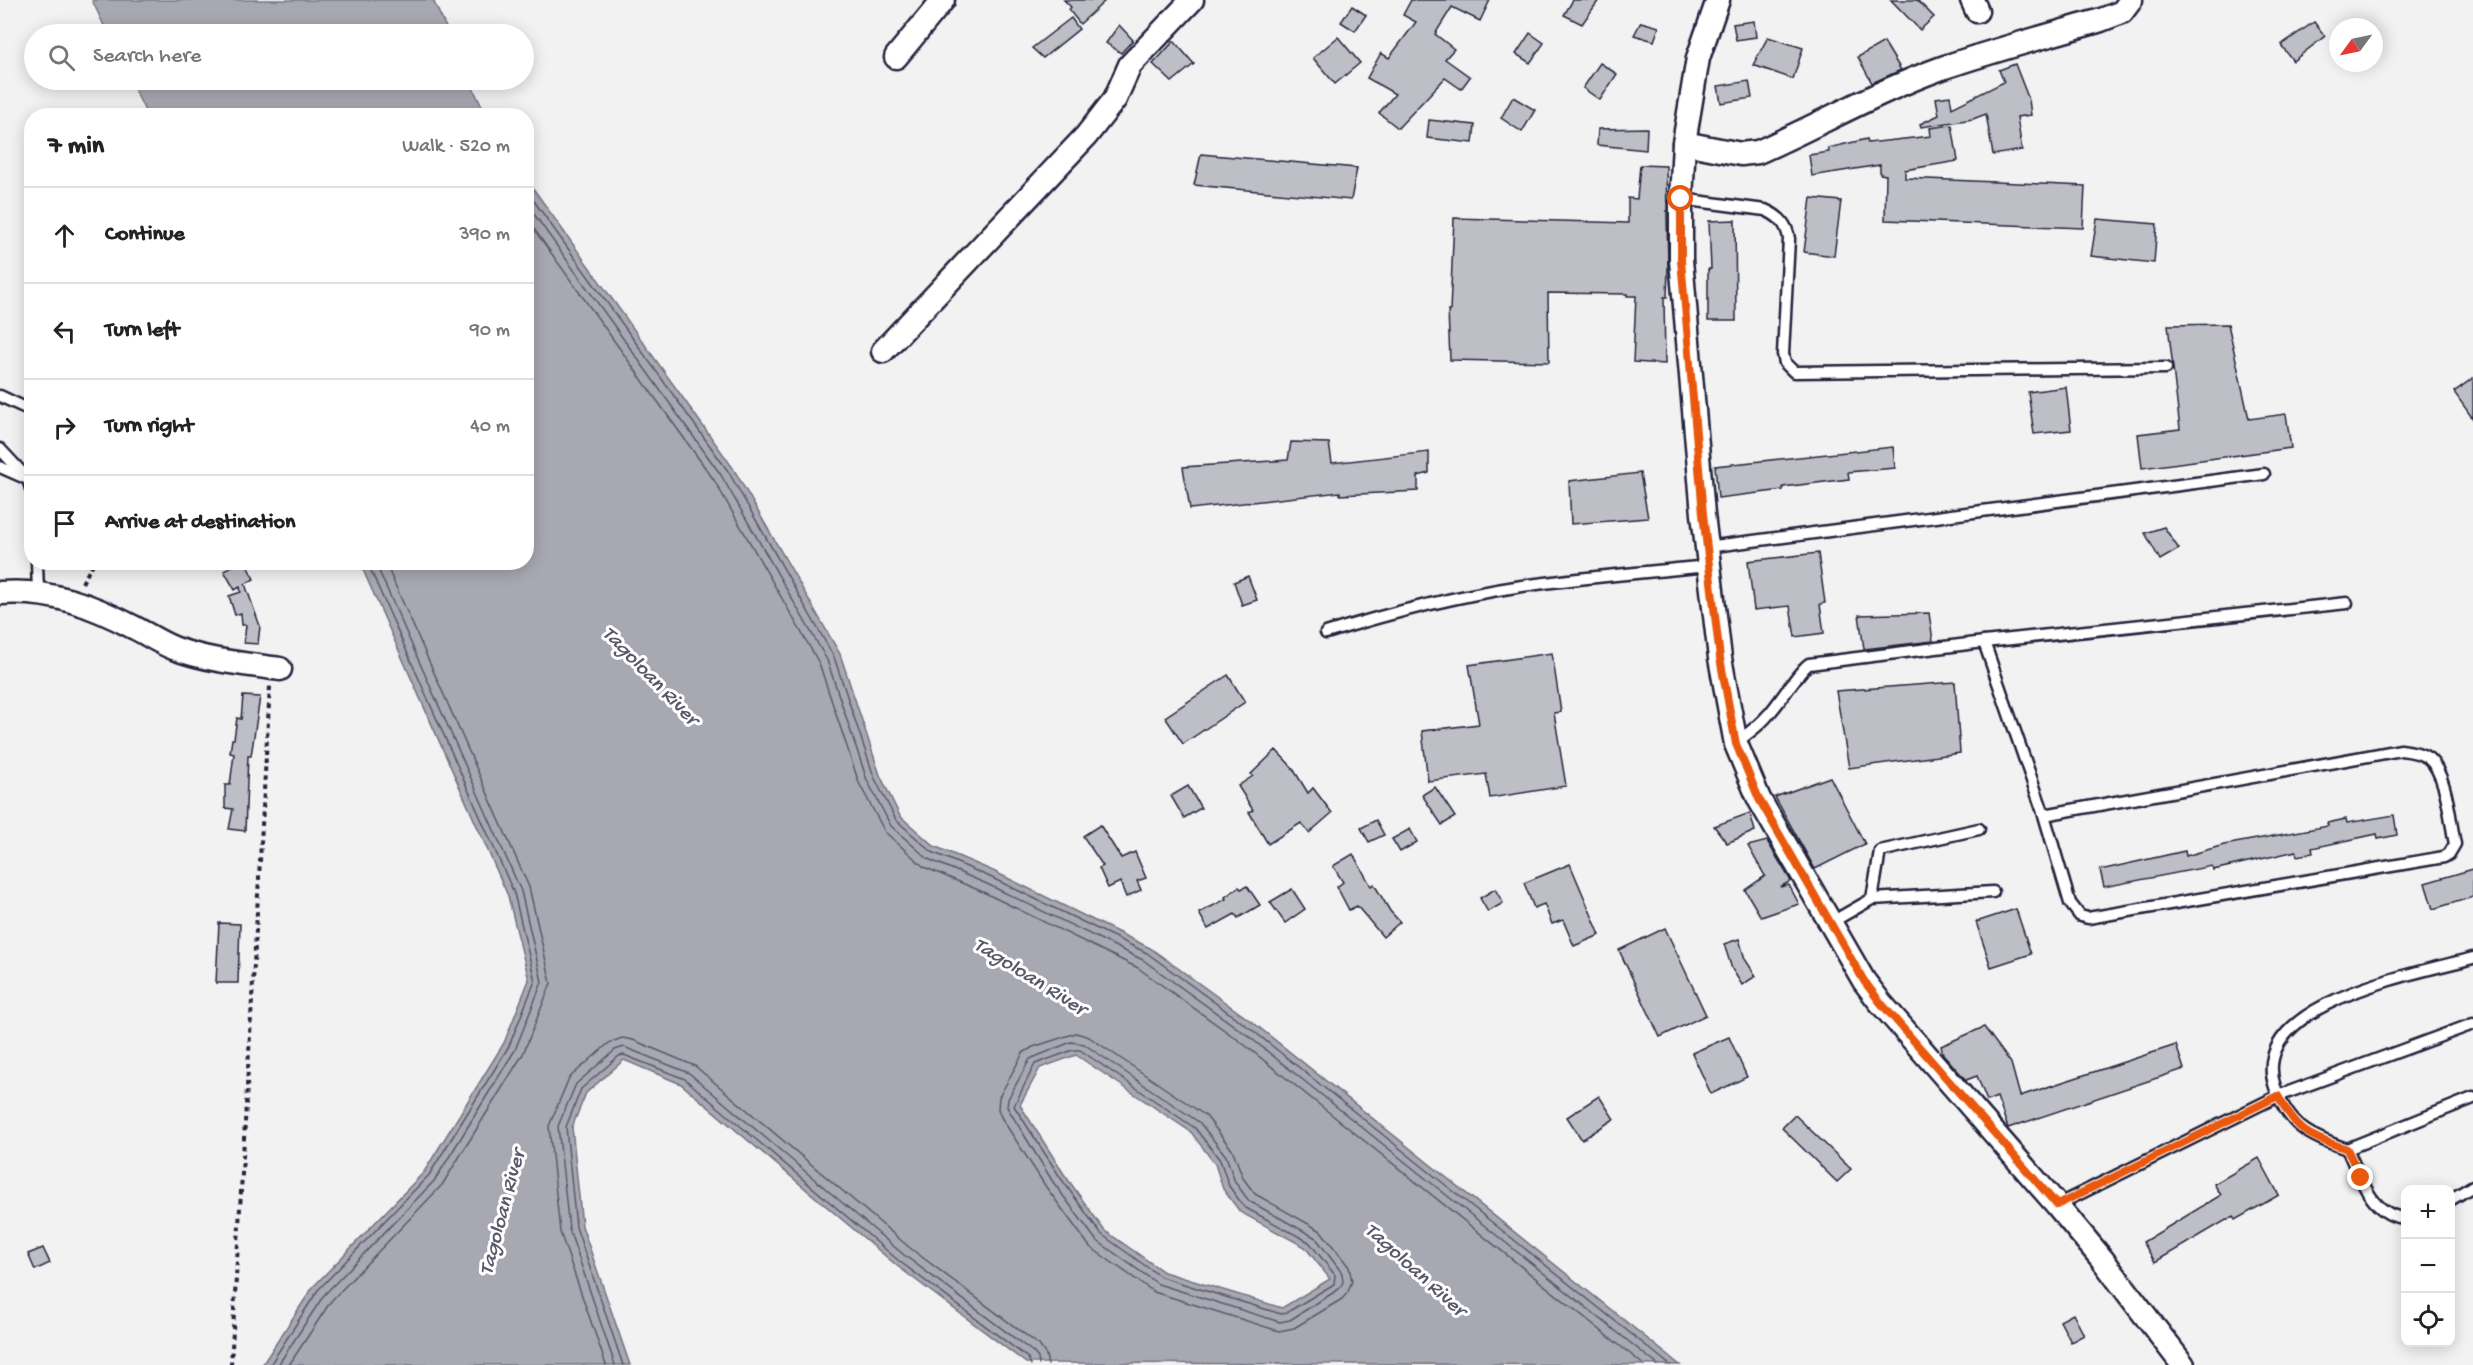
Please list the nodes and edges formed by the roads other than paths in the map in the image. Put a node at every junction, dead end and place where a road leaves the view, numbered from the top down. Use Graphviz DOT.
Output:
graph roads {
  1 [pos="943,0"];
  2 [pos="1192,0"];
  3 [pos="1718,0"];
  4 [pos="2131,0"];
  5 [pos="896,57"];
  6 [pos="1684,143"];
  7 [pos="1681,199"];
  8 [pos="883,351"];
  9 [pos="2166,368"];
  10 [pos="0,396"];
  11 [pos="24,407"];
  12 [pos="0,449"];
  13 [pos="0,467"];
  14 [pos="2264,474"];
  15 [pos="24,475"];
  16 [pos="24,477"];
  17 [pos="1708,557"];
  18 [pos="37,570"];
  19 [pos="38,593"];
  20 [pos="0,594"];
  21 [pos="2347,603"];
  22 [pos="1326,633"];
  23 [pos="1984,642"];
  24 [pos="276,668"];
  25 [pos="1736,744"];
  26 [pos="2044,815"];
  27 [pos="1978,829"];
  28 [pos="1993,892"];
  29 [pos="1872,898"];
  30 [pos="1829,923"];
  31 [pos="2473,958"];
  32 [pos="2473,1024"];
  33 [pos="2278,1096"];
  34 [pos="2473,1098"];
  35 [pos="2347,1149"];
  36 [pos="2473,1186"];
  37 [pos="2455,1197"];
  38 [pos="2057,1205"];
  39 [pos="2401,1218"];
  40 [pos="2184,1365"];
  1 -- 5 [label="street"];
  2 -- 8 [label="street"];
  3 -- 6 [label="street"];
  4 -- 6 [label="street"];
  6 -- 7 [label="street"];
  7 -- 9 [label="lane"];
  7 -- 17 [label="street"];
  10 -- 11 [label="lane"];
  12 -- 15 [label="lane"];
  13 -- 16 [label="lane"];
  14 -- 17 [label="lane"];
  17 -- 22 [label="lane"];
  17 -- 25 [label="street"];
  18 -- 19 [label="lane"];
  19 -- 20 [label="street"];
  19 -- 24 [label="street"];
  21 -- 23 [label="lane"];
  23 -- 25 [label="lane"];
  23 -- 26 [label="lane"];
  25 -- 30 [label="street"];
  26 -- 26 [label="lane"];
  27 -- 29 [label="lane"];
  28 -- 29 [label="lane"];
  29 -- 30 [label="lane"];
  30 -- 38 [label="street"];
  31 -- 33 [label="lane"];
  32 -- 33 [label="lane"];
  33 -- 35 [label="lane"];
  33 -- 38 [label="lane"];
  34 -- 35 [label="lane"];
  35 -- 39 [label="lane"];
  36 -- 37 [label="lane"];
  38 -- 40 [label="street"];
}
